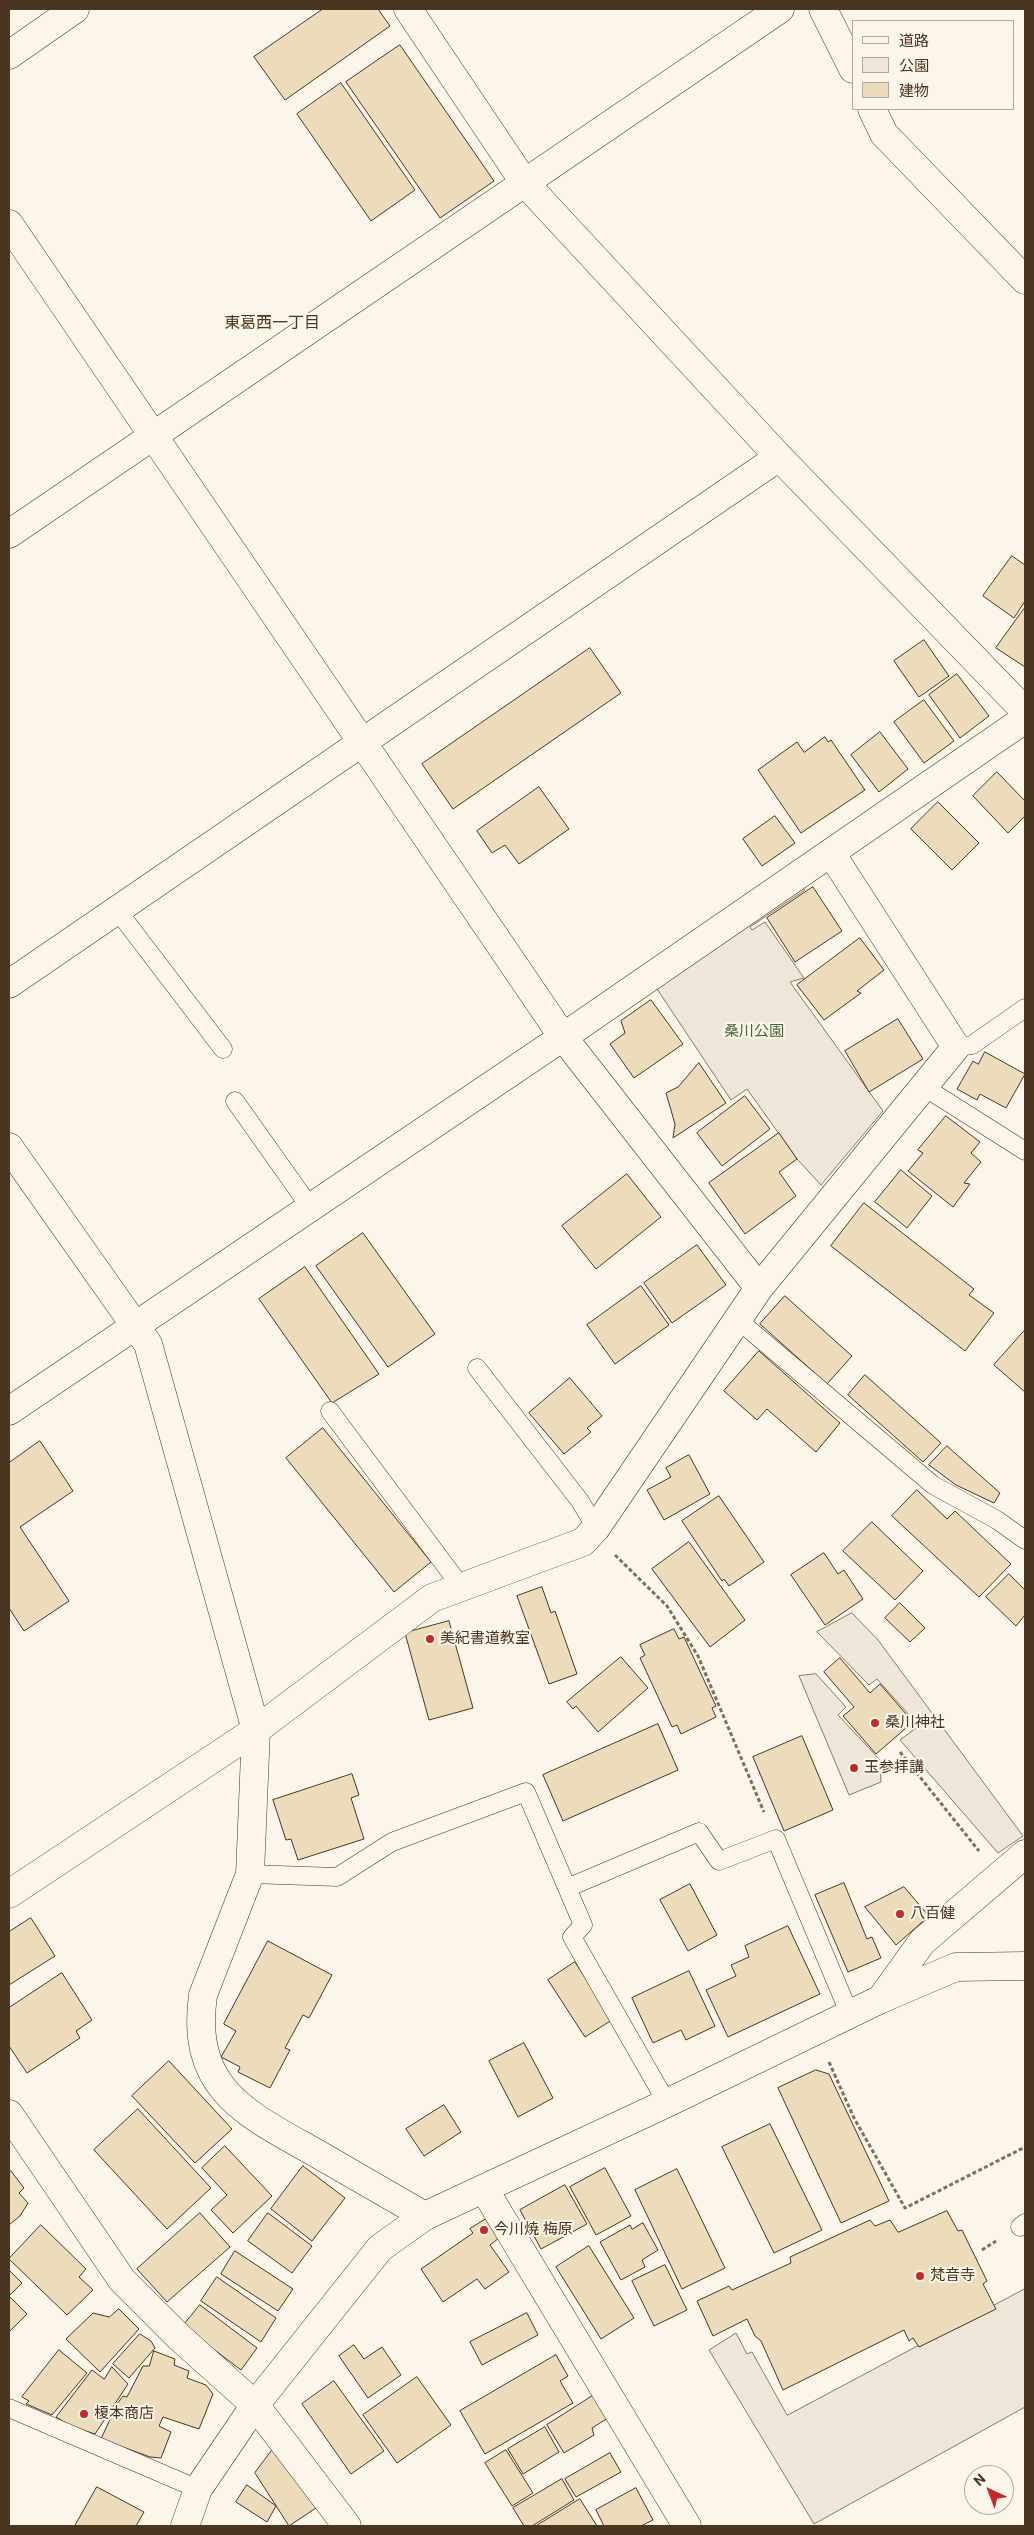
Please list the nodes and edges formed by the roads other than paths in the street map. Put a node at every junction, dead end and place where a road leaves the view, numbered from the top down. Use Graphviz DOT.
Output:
graph roads {
  1 [pos="75,9"];
  2 [pos="408,9"];
  3 [pos="780,9"];
  4 [pos="823,9"];
  5 [pos="9,55"];
  6 [pos="852,67"];
  7 [pos="872,110"];
  8 [pos="524,182"];
  9 [pos="9,224"];
  10 [pos="1025,280"];
  11 [pos="152,436"];
  12 [pos="779,457"];
  13 [pos="9,534"];
  14 [pos="1025,711"];
  15 [pos="1025,719"];
  16 [pos="361,742"];
  17 [pos="831,853"];
  18 [pos="117,910"];
  19 [pos="9,984"];
  20 [pos="1025,1008"];
  21 [pos="564,1037"];
  22 [pos="956,1047"];
  23 [pos="223,1049"];
  24 [pos="924,1088"];
  25 [pos="235,1101"];
  26 [pos="9,1147"];
  27 [pos="1025,1151"];
  28 [pos="310,1207"];
  29 [pos="759,1288"];
  30 [pos="738,1320"];
  31 [pos="133,1326"];
  32 [pos="477,1368"];
  33 [pos="9,1411"];
  34 [pos="330,1411"];
  35 [pos="596,1528"];
  36 [pos="1025,1540"];
  37 [pos="462,1588"];
  38 [pos="256,1730"];
  39 [pos="1025,1854"];
  40 [pos="250,1874"];
  41 [pos="567,1888"];
  42 [pos="9,1894"];
  43 [pos="1025,1966"];
  44 [pos="881,1999"];
  45 [pos="850,2015"];
  46 [pos="667,2103"];
  47 [pos="9,2114"];
  48 [pos="484,2190"];
  49 [pos="425,2216"];
  50 [pos="255,2404"];
  51 [pos="9,2408"];
  52 [pos="198,2489"];
  53 [pos="185,2526"];
  54 [pos="346,2526"];
  55 [pos="687,2526"];
  1 -- 5 [label="street"];
  2 -- 8 [label="street"];
  3 -- 8 [label="street"];
  4 -- 6 [label="street"];
  7 -- 10 [label="street"];
  8 -- 11 [label="street"];
  8 -- 12 [label="street"];
  9 -- 11 [label="street"];
  11 -- 13 [label="street"];
  11 -- 16 [label="street"];
  12 -- 14 [label="street"];
  12 -- 16 [label="street"];
  15 -- 17 [label="street"];
  16 -- 18 [label="street"];
  16 -- 21 [label="street"];
  17 -- 21 [label="street"];
  17 -- 22 [label="street"];
  18 -- 19 [label="street"];
  18 -- 23 [label="lane"];
  20 -- 22 [label="lane"];
  21 -- 28 [label="street"];
  21 -- 29 [label="street"];
  22 -- 24 [label="street"];
  24 -- 27 [label="lane"];
  24 -- 29 [label="street"];
  25 -- 28 [label="lane"];
  26 -- 31 [label="street"];
  28 -- 31 [label="street"];
  29 -- 30 [label="street"];
  30 -- 35 [label="street"];
  30 -- 36 [label="lane"];
  31 -- 33 [label="street"];
  31 -- 38 [label="street"];
  32 -- 35 [label="lane"];
  34 -- 37 [label="lane"];
  35 -- 37 [label="street"];
  37 -- 38 [label="street"];
  38 -- 40 [label="street"];
  38 -- 42 [label="street"];
  39 -- 44 [label="street"];
  40 -- 41 [label="lane"];
  40 -- 49 [label="street"];
  41 -- 45 [label="lane"];
  41 -- 46 [label="lane"];
  43 -- 44 [label="street"];
  44 -- 45 [label="street"];
  45 -- 46 [label="street"];
  46 -- 48 [label="street"];
  47 -- 50 [label="street"];
  48 -- 49 [label="street"];
  48 -- 55 [label="street"];
  49 -- 50 [label="street"];
  50 -- 52 [label="street"];
  50 -- 54 [label="street"];
  51 -- 52 [label="lane"];
  52 -- 53 [label="street"];
}
